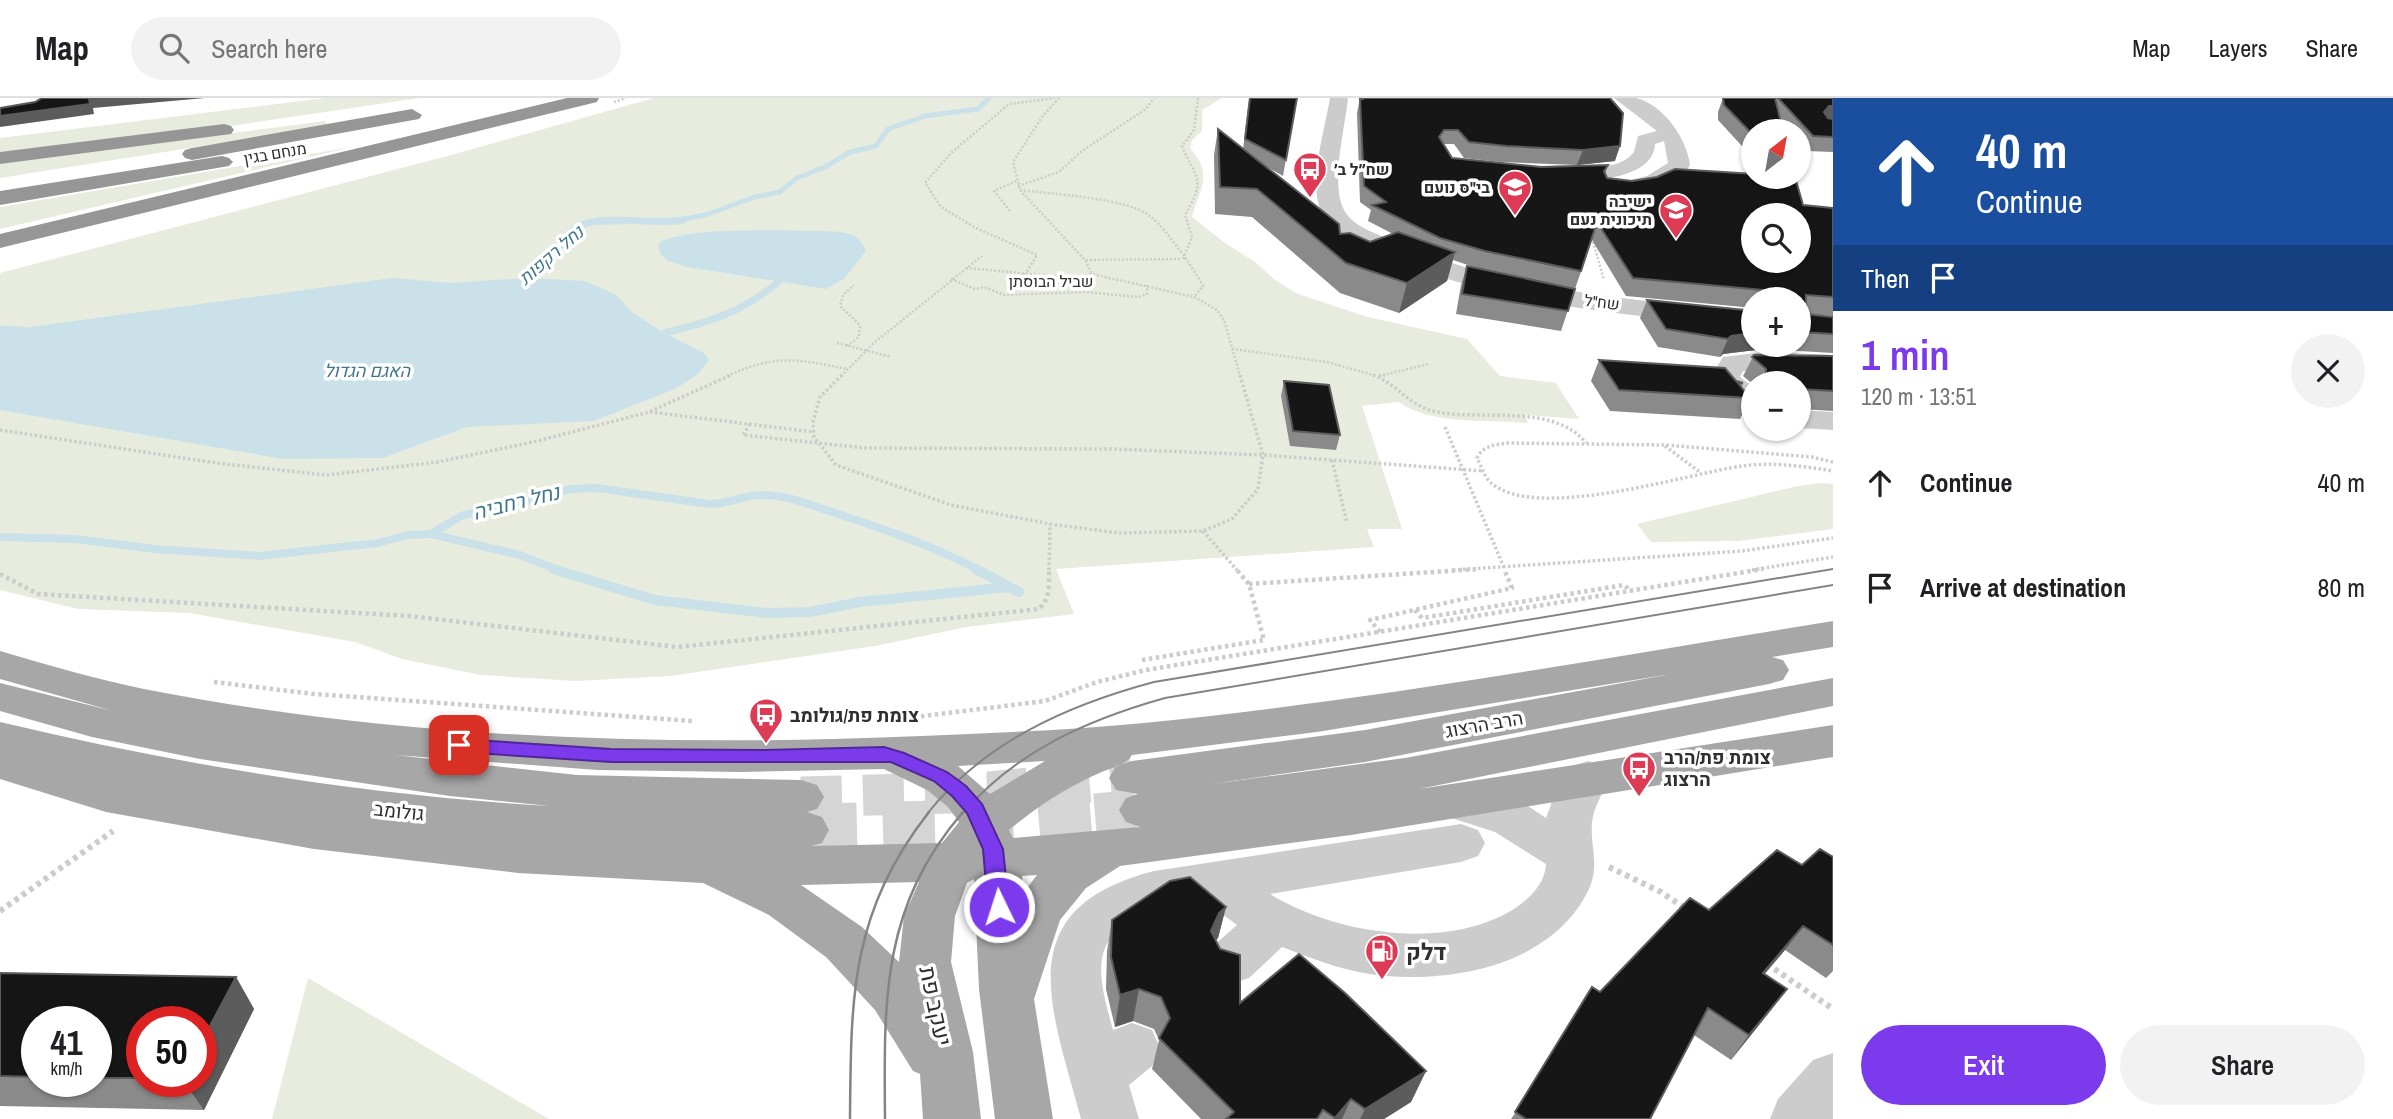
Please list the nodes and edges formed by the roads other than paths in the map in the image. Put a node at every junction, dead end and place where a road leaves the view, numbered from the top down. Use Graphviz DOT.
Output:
graph roads {
  1 [pos="549,98"];
  2 [pos="590,98"];
  3 [pos="1339,98"];
  4 [pos="1623,98"];
  5 [pos="1670,134"];
  6 [pos="0,158"];
  7 [pos="1532,171"];
  8 [pos="0,184"];
  9 [pos="1551,186"];
  10 [pos="0,198"];
  11 [pos="173,198"];
  12 [pos="0,232"];
  13 [pos="0,241"];
  14 [pos="1741,318"];
  15 [pos="1833,364"];
  16 [pos="1741,393"];
  17 [pos="1811,420"];
  18 [pos="1833,421"];
  19 [pos="1833,634"];
  20 [pos="1833,658"];
  21 [pos="0,665"];
  22 [pos="1833,692"];
  23 [pos="0,697"];
  24 [pos="894,736"];
  25 [pos="0,737"];
  26 [pos="1833,741"];
  27 [pos="0,761"];
  28 [pos="1588,778"];
  29 [pos="1134,793"];
  30 [pos="1458,823"];
  31 [pos="978,849"];
  32 [pos="1573,857"];
  33 [pos="692,864"];
  34 [pos="1215,883"];
  35 [pos="1276,922"];
  36 [pos="1231,962"];
  37 [pos="1012,1032"];
  38 [pos="1833,1079"];
  39 [pos="1114,1081"];
  40 [pos="951,1102"];
  41 [pos="1024,1119"];
  42 [pos="1799,1119"];
  1 -- 10 [label="highway, מנחם בגין"];
  2 -- 11 [label="highway"];
  3 -- 14 [label="street, שח\"ל"];
  4 -- 5 [label="street"];
  5 -- 7 [label="street"];
  5 -- 9 [label="street"];
  6 -- 8 [label="highway, מנחם בגין"];
  11 -- 12 [label="highway"];
  11 -- 13 [label="highway"];
  15 -- 16 [label="street"];
  17 -- 18 [label="street"];
  19 -- 29 [label="main road"];
  20 -- 29 [label="main road, הרב הרצוג"];
  21 -- 24 [label="main road"];
  22 -- 29 [label="main road, הרב הרצוג"];
  23 -- 25 [label="main road, גולומב"];
  24 -- 29 [label="main road"];
  24 -- 31 [label="main road"];
  26 -- 28 [label="main road"];
  27 -- 33 [label="main road"];
  28 -- 30 [label="main road"];
  28 -- 32 [label="street"];
  29 -- 30 [label="main road"];
  29 -- 31 [label="main road"];
  29 -- 31 [label="main road, יעקב פת"];
  29 -- 37 [label="main road"];
  30 -- 32 [label="street"];
  30 -- 34 [label="street"];
  31 -- 33 [label="main road"];
  31 -- 37 [label="main road"];
  31 -- 40 [label="main road, יעקב פת"];
  32 -- 35 [label="street"];
  33 -- 40 [label="main road"];
  34 -- 35 [label="street"];
  34 -- 39 [label="street"];
  35 -- 36 [label="street"];
  37 -- 41 [label="main road"];
  38 -- 42 [label="street"];
}
